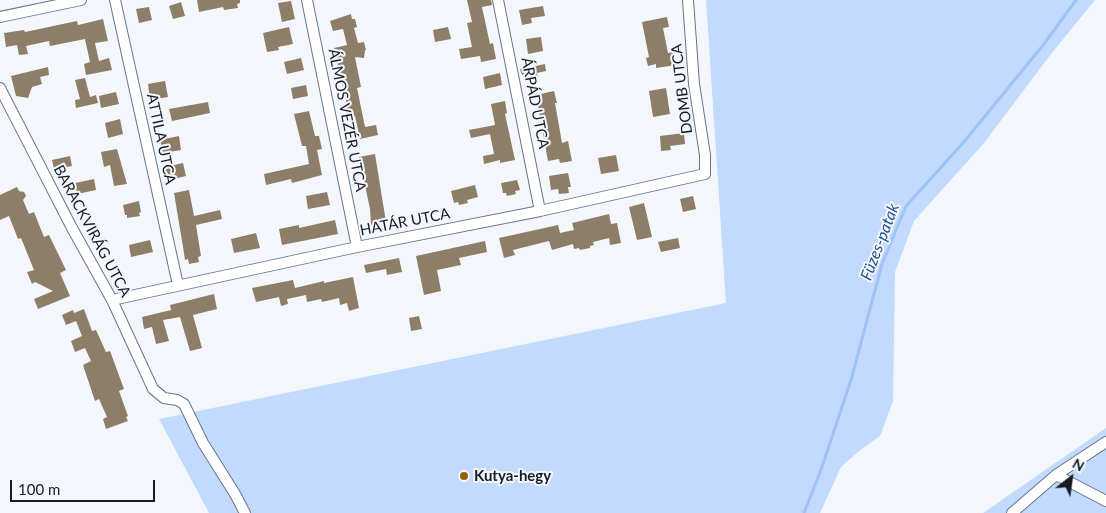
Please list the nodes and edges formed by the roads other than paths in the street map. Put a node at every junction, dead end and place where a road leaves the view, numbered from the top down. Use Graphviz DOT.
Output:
graph roads {
  1 [pos="81,0"];
  2 [pos="115,0"];
  3 [pos="307,0"];
  4 [pos="498,0"];
  5 [pos="688,0"];
  6 [pos="63,2"];
  7 [pos="0,17"];
  8 [pos="0,88"];
  9 [pos="705,174"];
  10 [pos="540,211"];
  11 [pos="357,247"];
  12 [pos="178,285"];
  13 [pos="112,300"];
  14 [pos="1106,442"];
  15 [pos="1056,476"];
  16 [pos="1106,501"];
  17 [pos="245,513"];
  18 [pos="1012,513"];
  1 -- 6 [label="street"];
  2 -- 12 [label="street, ATTILA UTCA"];
  3 -- 11 [label="street, ÁLMOS VEZÉR UTCA"];
  4 -- 10 [label="street, ÁRPÁD UTCA"];
  5 -- 9 [label="street, DOMB UTCA"];
  6 -- 7 [label="street"];
  8 -- 13 [label="street, BARACKVIRÁG UTCA"];
  9 -- 10 [label="street, HATÁR UTCA"];
  10 -- 11 [label="street, HATÁR UTCA"];
  11 -- 12 [label="street, HATÁR UTCA"];
  12 -- 13 [label="street, HATÁR UTCA"];
  13 -- 17 [label="street, BARACKVIRÁG UTCA"];
  14 -- 15 [label="street"];
  15 -- 16 [label="street"];
  15 -- 18 [label="street"];
}
